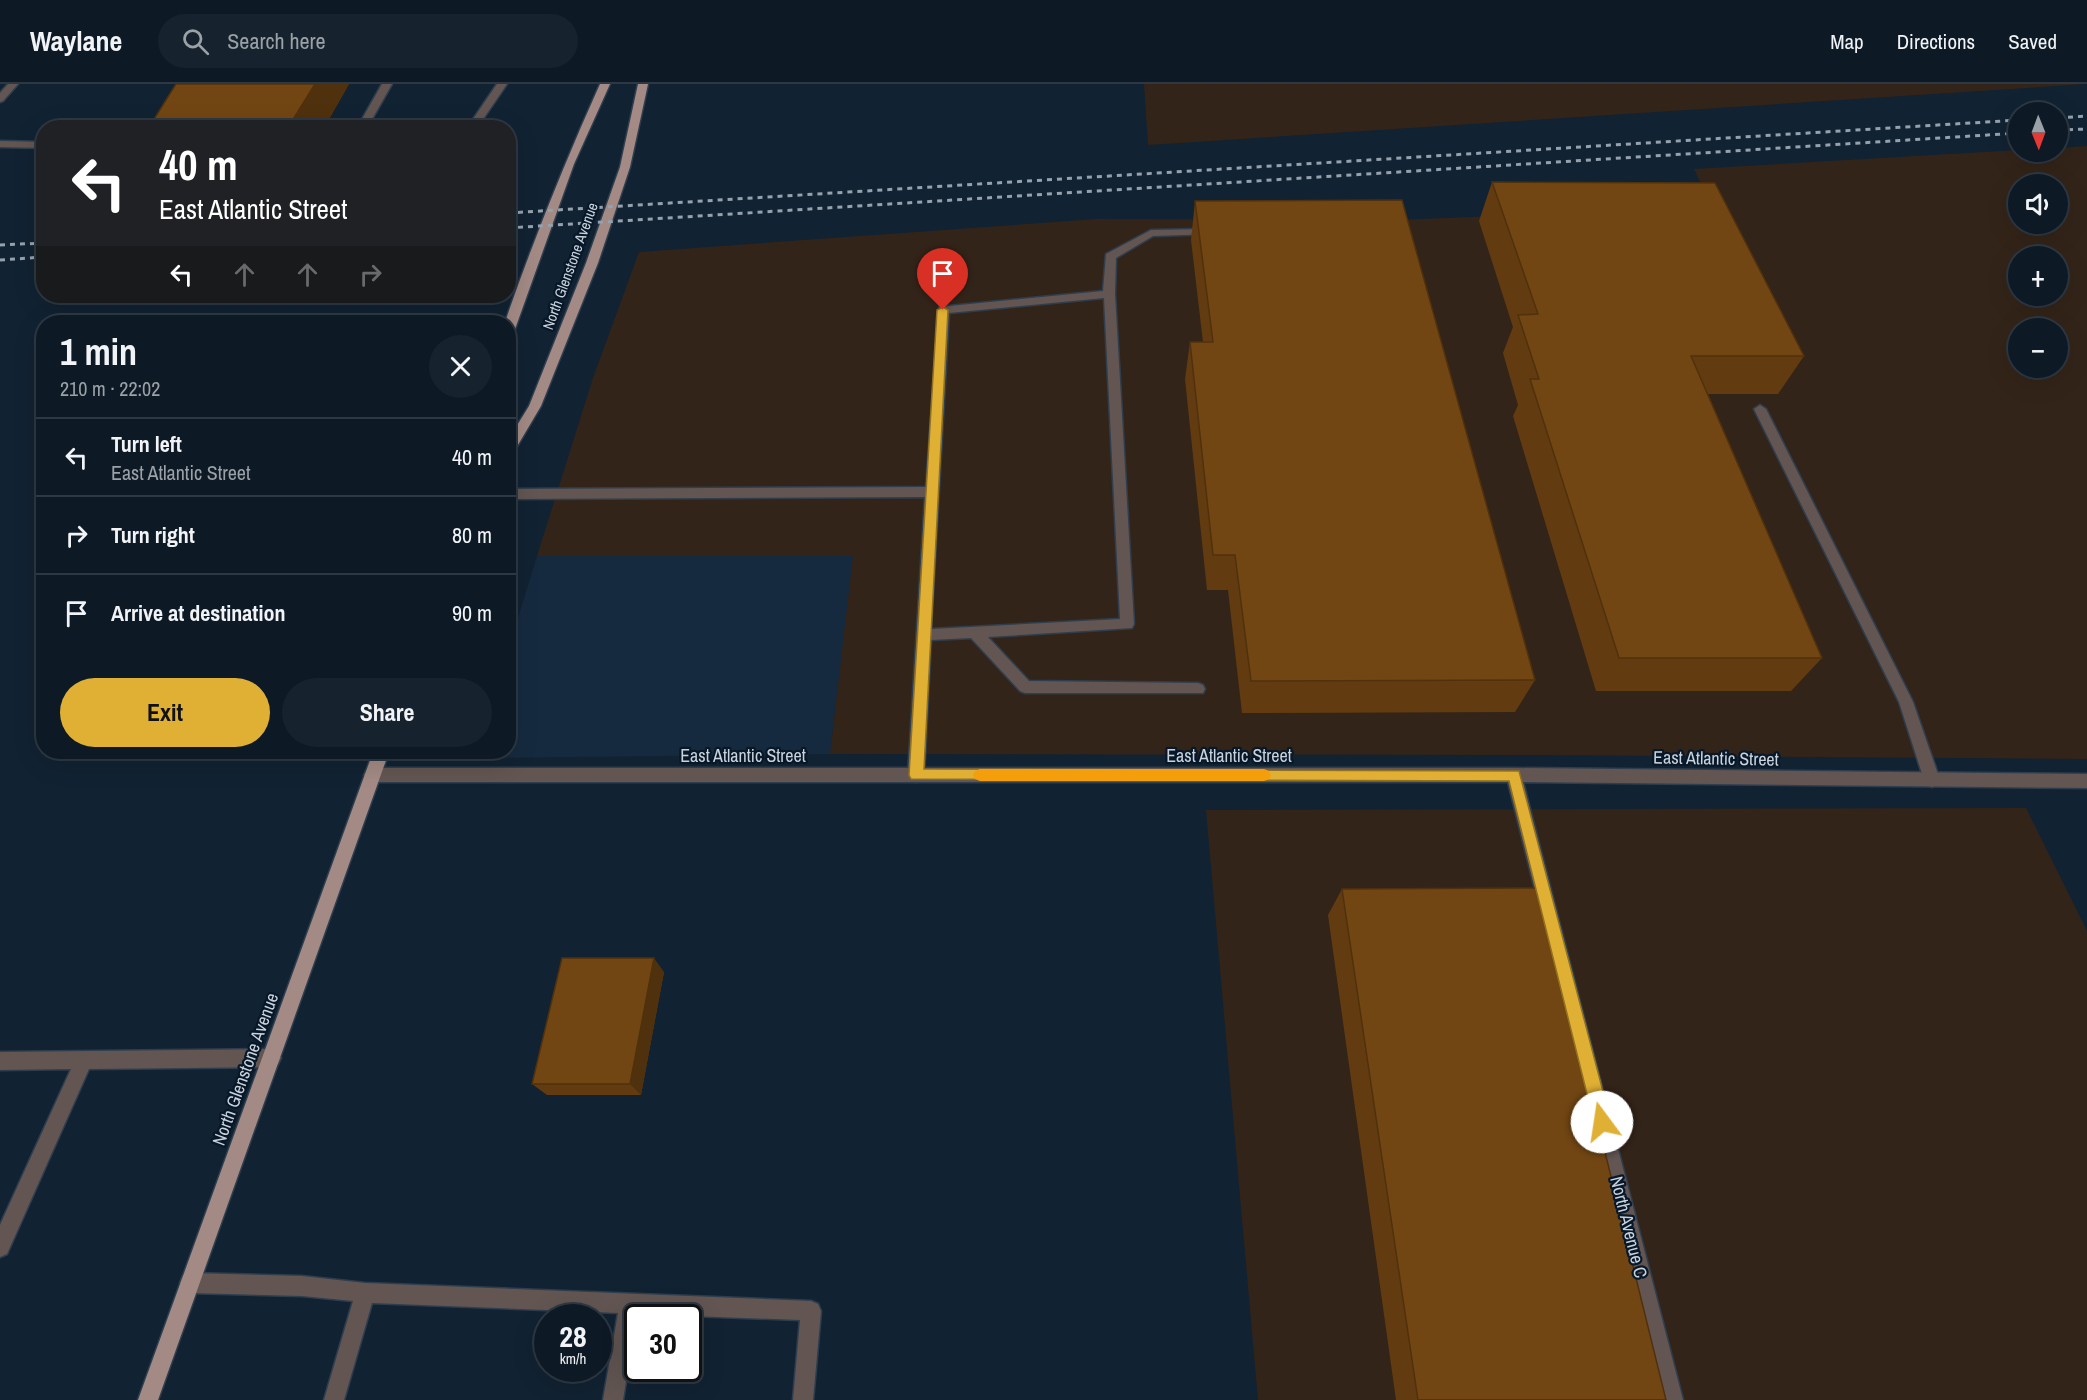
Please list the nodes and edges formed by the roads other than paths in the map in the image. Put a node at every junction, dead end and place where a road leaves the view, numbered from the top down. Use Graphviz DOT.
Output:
graph roads {
  1 [pos="13,84"];
  2 [pos="387,84"];
  3 [pos="501,84"];
  4 [pos="605,84"];
  5 [pos="643,84"];
  6 [pos="0,99"];
  7 [pos="367,120"];
  8 [pos="477,120"];
  9 [pos="0,144"];
  10 [pos="36,145"];
  11 [pos="1221,231"];
  12 [pos="1109,294"];
  13 [pos="514,315"];
  14 [pos="1760,409"];
  15 [pos="516,439"];
  16 [pos="932,492"];
  17 [pos="516,494"];
  18 [pos="974,632"];
  19 [pos="924,635"];
  20 [pos="1198,689"];
  21 [pos="378,759"];
  22 [pos="372,775"];
  23 [pos="916,775"];
  24 [pos="1514,775"];
  25 [pos="1932,780"];
  26 [pos="2087,781"];
  27 [pos="272,1058"];
  28 [pos="84,1060"];
  29 [pos="0,1061"];
  30 [pos="0,1247"];
  31 [pos="190,1283"];
  32 [pos="365,1293"];
  33 [pos="624,1305"];
  34 [pos="702,1307"];
  35 [pos="624,1335"];
  36 [pos="148,1400"];
  37 [pos="334,1400"];
  38 [pos="613,1400"];
  39 [pos="803,1400"];
  40 [pos="1673,1400"];
  1 -- 6 [label="street"];
  2 -- 7 [label="street"];
  3 -- 8 [label="street"];
  4 -- 13 [label="main road, North Glenstone Avenue"];
  5 -- 15 [label="main road, North Glenstone Avenue"];
  9 -- 10 [label="street"];
  11 -- 12 [label="street"];
  12 -- 16 [label="street"];
  12 -- 18 [label="street"];
  14 -- 25 [label="street"];
  16 -- 17 [label="street"];
  16 -- 19 [label="street"];
  18 -- 19 [label="street"];
  18 -- 20 [label="street"];
  19 -- 23 [label="street"];
  21 -- 22 [label="main road, North Glenstone Avenue"];
  22 -- 23 [label="street, East Atlantic Street"];
  22 -- 27 [label="main road, North Glenstone Avenue"];
  23 -- 24 [label="street, East Atlantic Street"];
  24 -- 25 [label="street, East Atlantic Street"];
  24 -- 40 [label="street, North Avenue C"];
  25 -- 26 [label="street, East Atlantic Street"];
  27 -- 28 [label="street"];
  27 -- 31 [label="main road, North Glenstone Avenue"];
  28 -- 29 [label="street"];
  28 -- 30 [label="street"];
  31 -- 32 [label="street"];
  31 -- 36 [label="main road, North Glenstone Avenue"];
  32 -- 33 [label="street"];
  32 -- 37 [label="street"];
  34 -- 39 [label="street"];
  35 -- 38 [label="street"];
}
